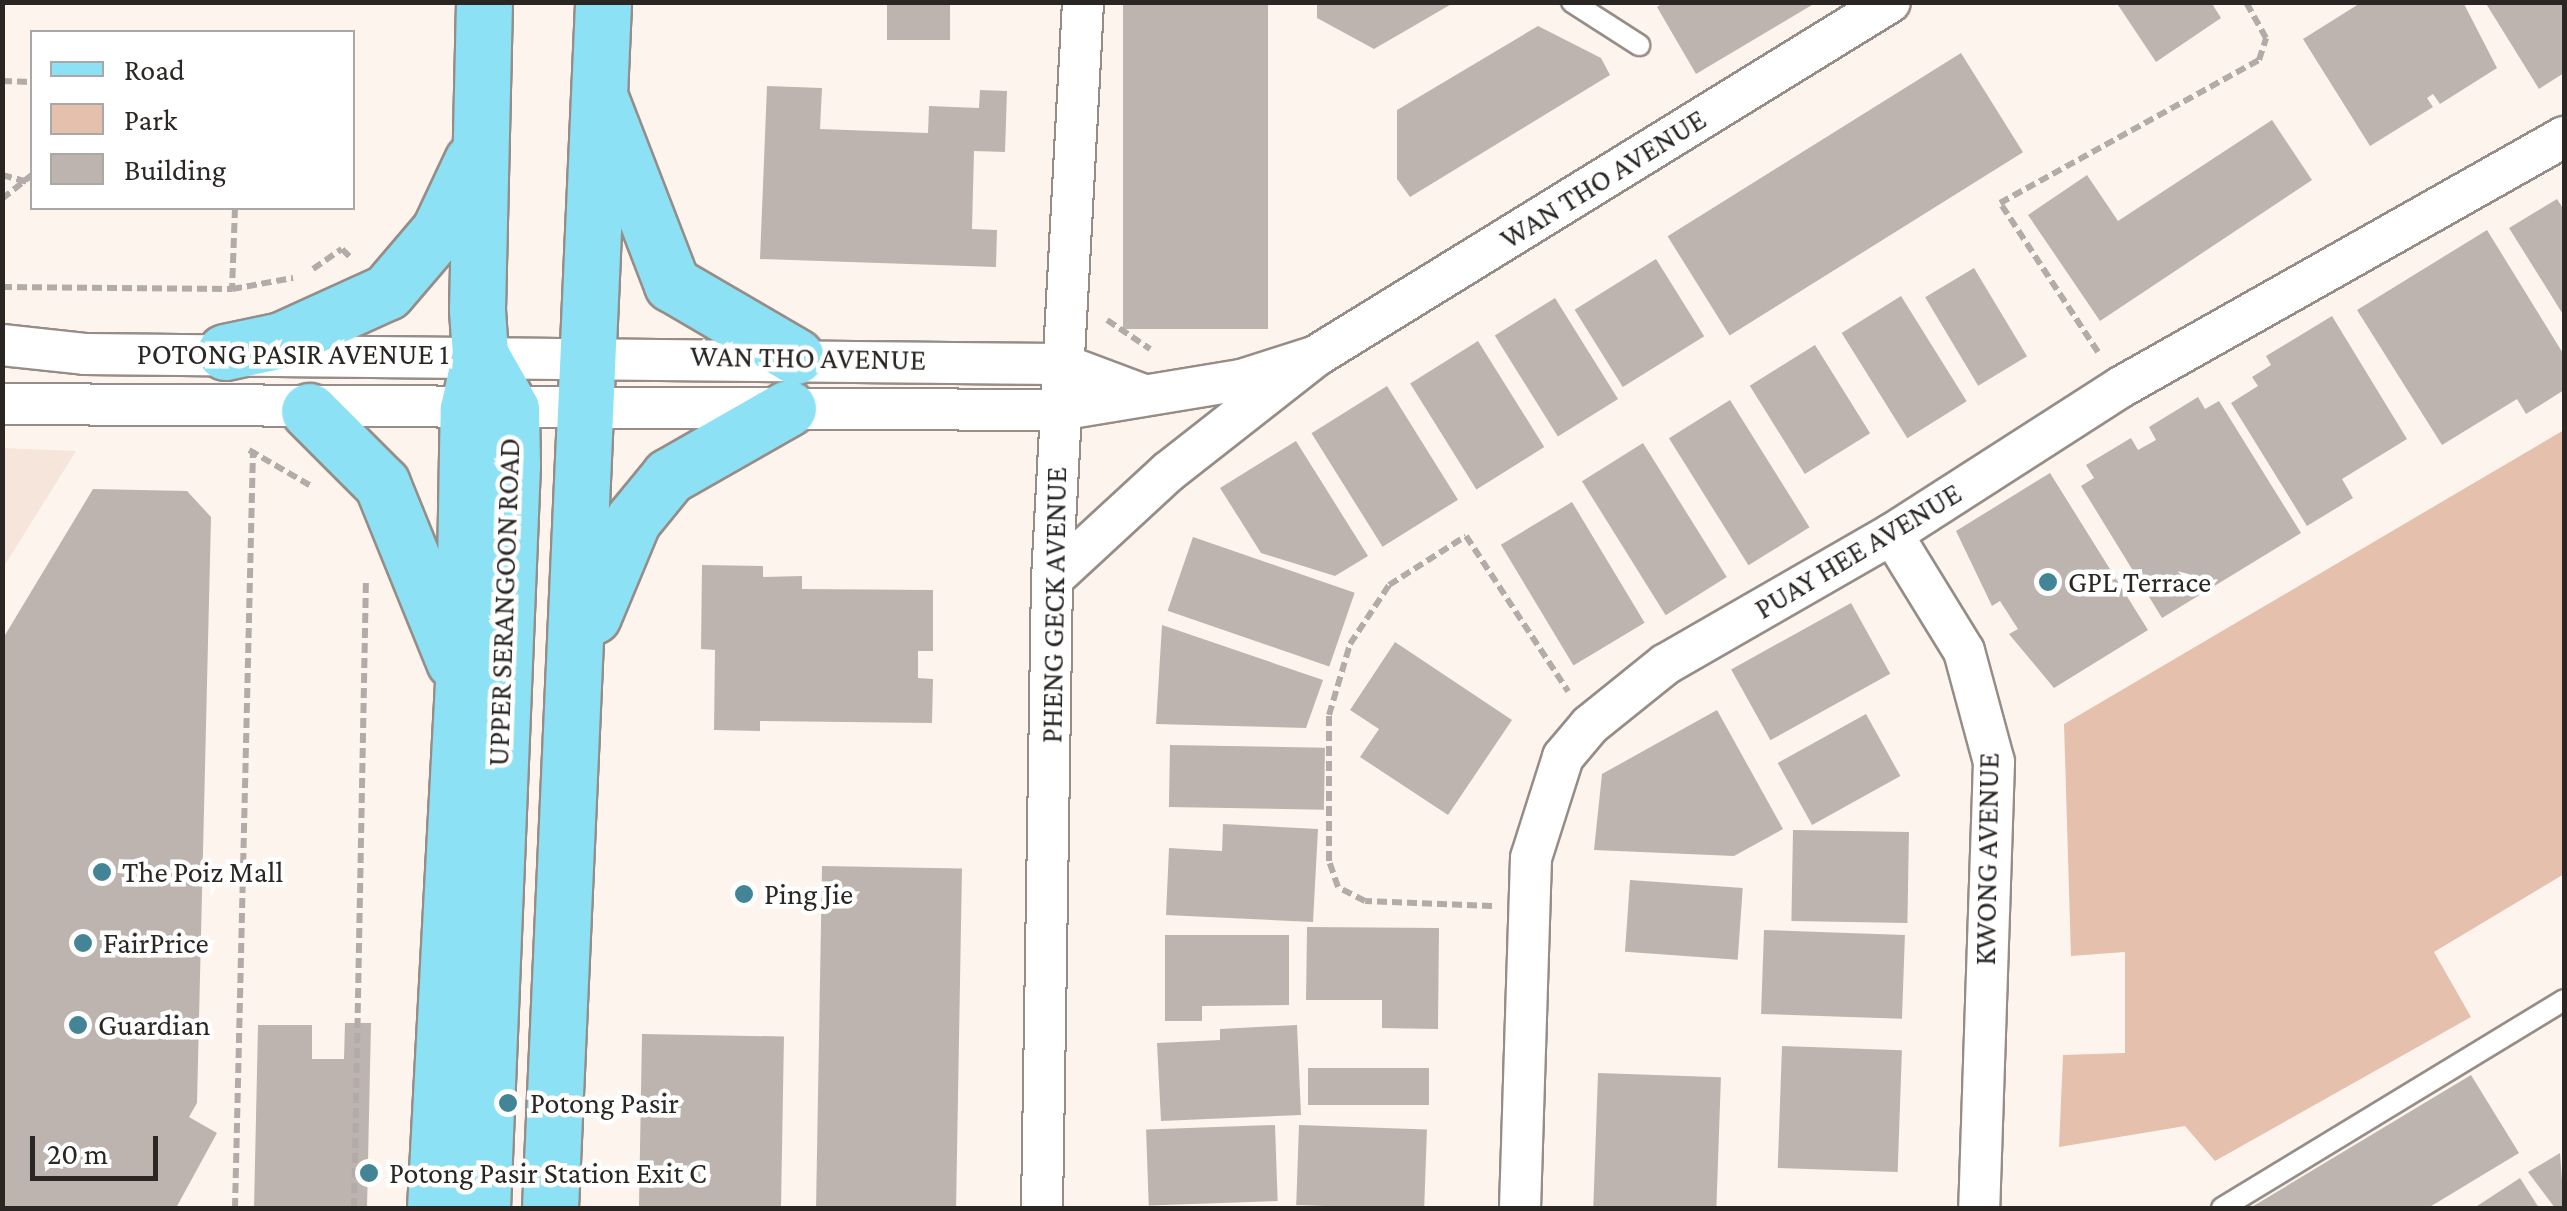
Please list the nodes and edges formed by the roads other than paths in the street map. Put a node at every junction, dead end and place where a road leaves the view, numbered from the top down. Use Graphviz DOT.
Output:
graph roads {
  1 [pos="484,2"];
  2 [pos="602,2"];
  3 [pos="1083,2"];
  4 [pos="1572,2"];
  5 [pos="1890,2"];
  6 [pos="1639,45"];
  7 [pos="598,96"];
  8 [pos="2564,137"];
  9 [pos="480,144"];
  10 [pos="2,346"];
  11 [pos="226,352"];
  12 [pos="480,354"];
  13 [pos="583,355"];
  14 [pos="1316,356"];
  15 [pos="1061,364"];
  16 [pos="791,382"];
  17 [pos="1147,397"];
  18 [pos="2,404"];
  19 [pos="490,409"];
  20 [pos="584,410"];
  21 [pos="1059,410"];
  22 [pos="309,411"];
  23 [pos="1892,534"];
  24 [pos="1052,579"];
  25 [pos="572,676"];
  26 [pos="463,682"];
  27 [pos="565,980"];
  28 [pos="2564,1000"];
  29 [pos="435,1208"];
  30 [pos="482,1208"];
  31 [pos="550,1208"];
  32 [pos="574,1208"];
  33 [pos="1042,1208"];
  34 [pos="1520,1208"];
  35 [pos="1979,1208"];
  36 [pos="2222,1208"];
  1 -- 9 [label="main road, UPPER SERANGOON ROAD"];
  2 -- 7 [label="main road"];
  3 -- 15 [label="street, PHENG GECK AVENUE"];
  4 -- 6 [label="lane"];
  5 -- 14 [label="street, WAN THO AVENUE"];
  7 -- 13 [label="main road"];
  7 -- 16 [label="main road"];
  8 -- 23 [label="street, PUAY HEE AVENUE"];
  9 -- 11 [label="main road"];
  9 -- 12 [label="main road, UPPER SERANGOON ROAD"];
  10 -- 11 [label="street, POTONG PASIR AVENUE 1"];
  11 -- 12 [label="street, POTONG PASIR AVENUE 1"];
  12 -- 13 [label="street, POTONG PASIR AVENUE 1"];
  12 -- 19 [label="main road, UPPER SERANGOON ROAD"];
  13 -- 16 [label="street, WAN THO AVENUE"];
  13 -- 20 [label="main road"];
  14 -- 17 [label="street, WAN THO AVENUE"];
  14 -- 24 [label="street, WAN THO AVENUE"];
  15 -- 16 [label="street, WAN THO AVENUE"];
  15 -- 17 [label="street, WAN THO AVENUE"];
  15 -- 21 [label="street, PHENG GECK AVENUE"];
  16 -- 20 [label="street, WAN THO AVENUE"];
  16 -- 21 [label="street, WAN THO AVENUE"];
  16 -- 25 [label="main road"];
  17 -- 21 [label="street, WAN THO AVENUE"];
  18 -- 22 [label="street, POTONG PASIR AVENUE 1"];
  19 -- 20 [label="street, POTONG PASIR AVENUE 1"];
  19 -- 22 [label="street, POTONG PASIR AVENUE 1"];
  19 -- 26 [label="main road"];
  19 -- 30 [label="main road, UPPER SERANGOON ROAD"];
  20 -- 25 [label="main road"];
  21 -- 24 [label="street, PHENG GECK AVENUE"];
  22 -- 26 [label="main road"];
  23 -- 34 [label="street, PUAY HEE AVENUE"];
  23 -- 35 [label="street, KWONG AVENUE"];
  24 -- 33 [label="street, PHENG GECK AVENUE"];
  25 -- 27 [label="main road"];
  26 -- 29 [label="main road"];
  27 -- 31 [label="main road"];
  27 -- 32 [label="main road"];
  28 -- 36 [label="lane"];
}
